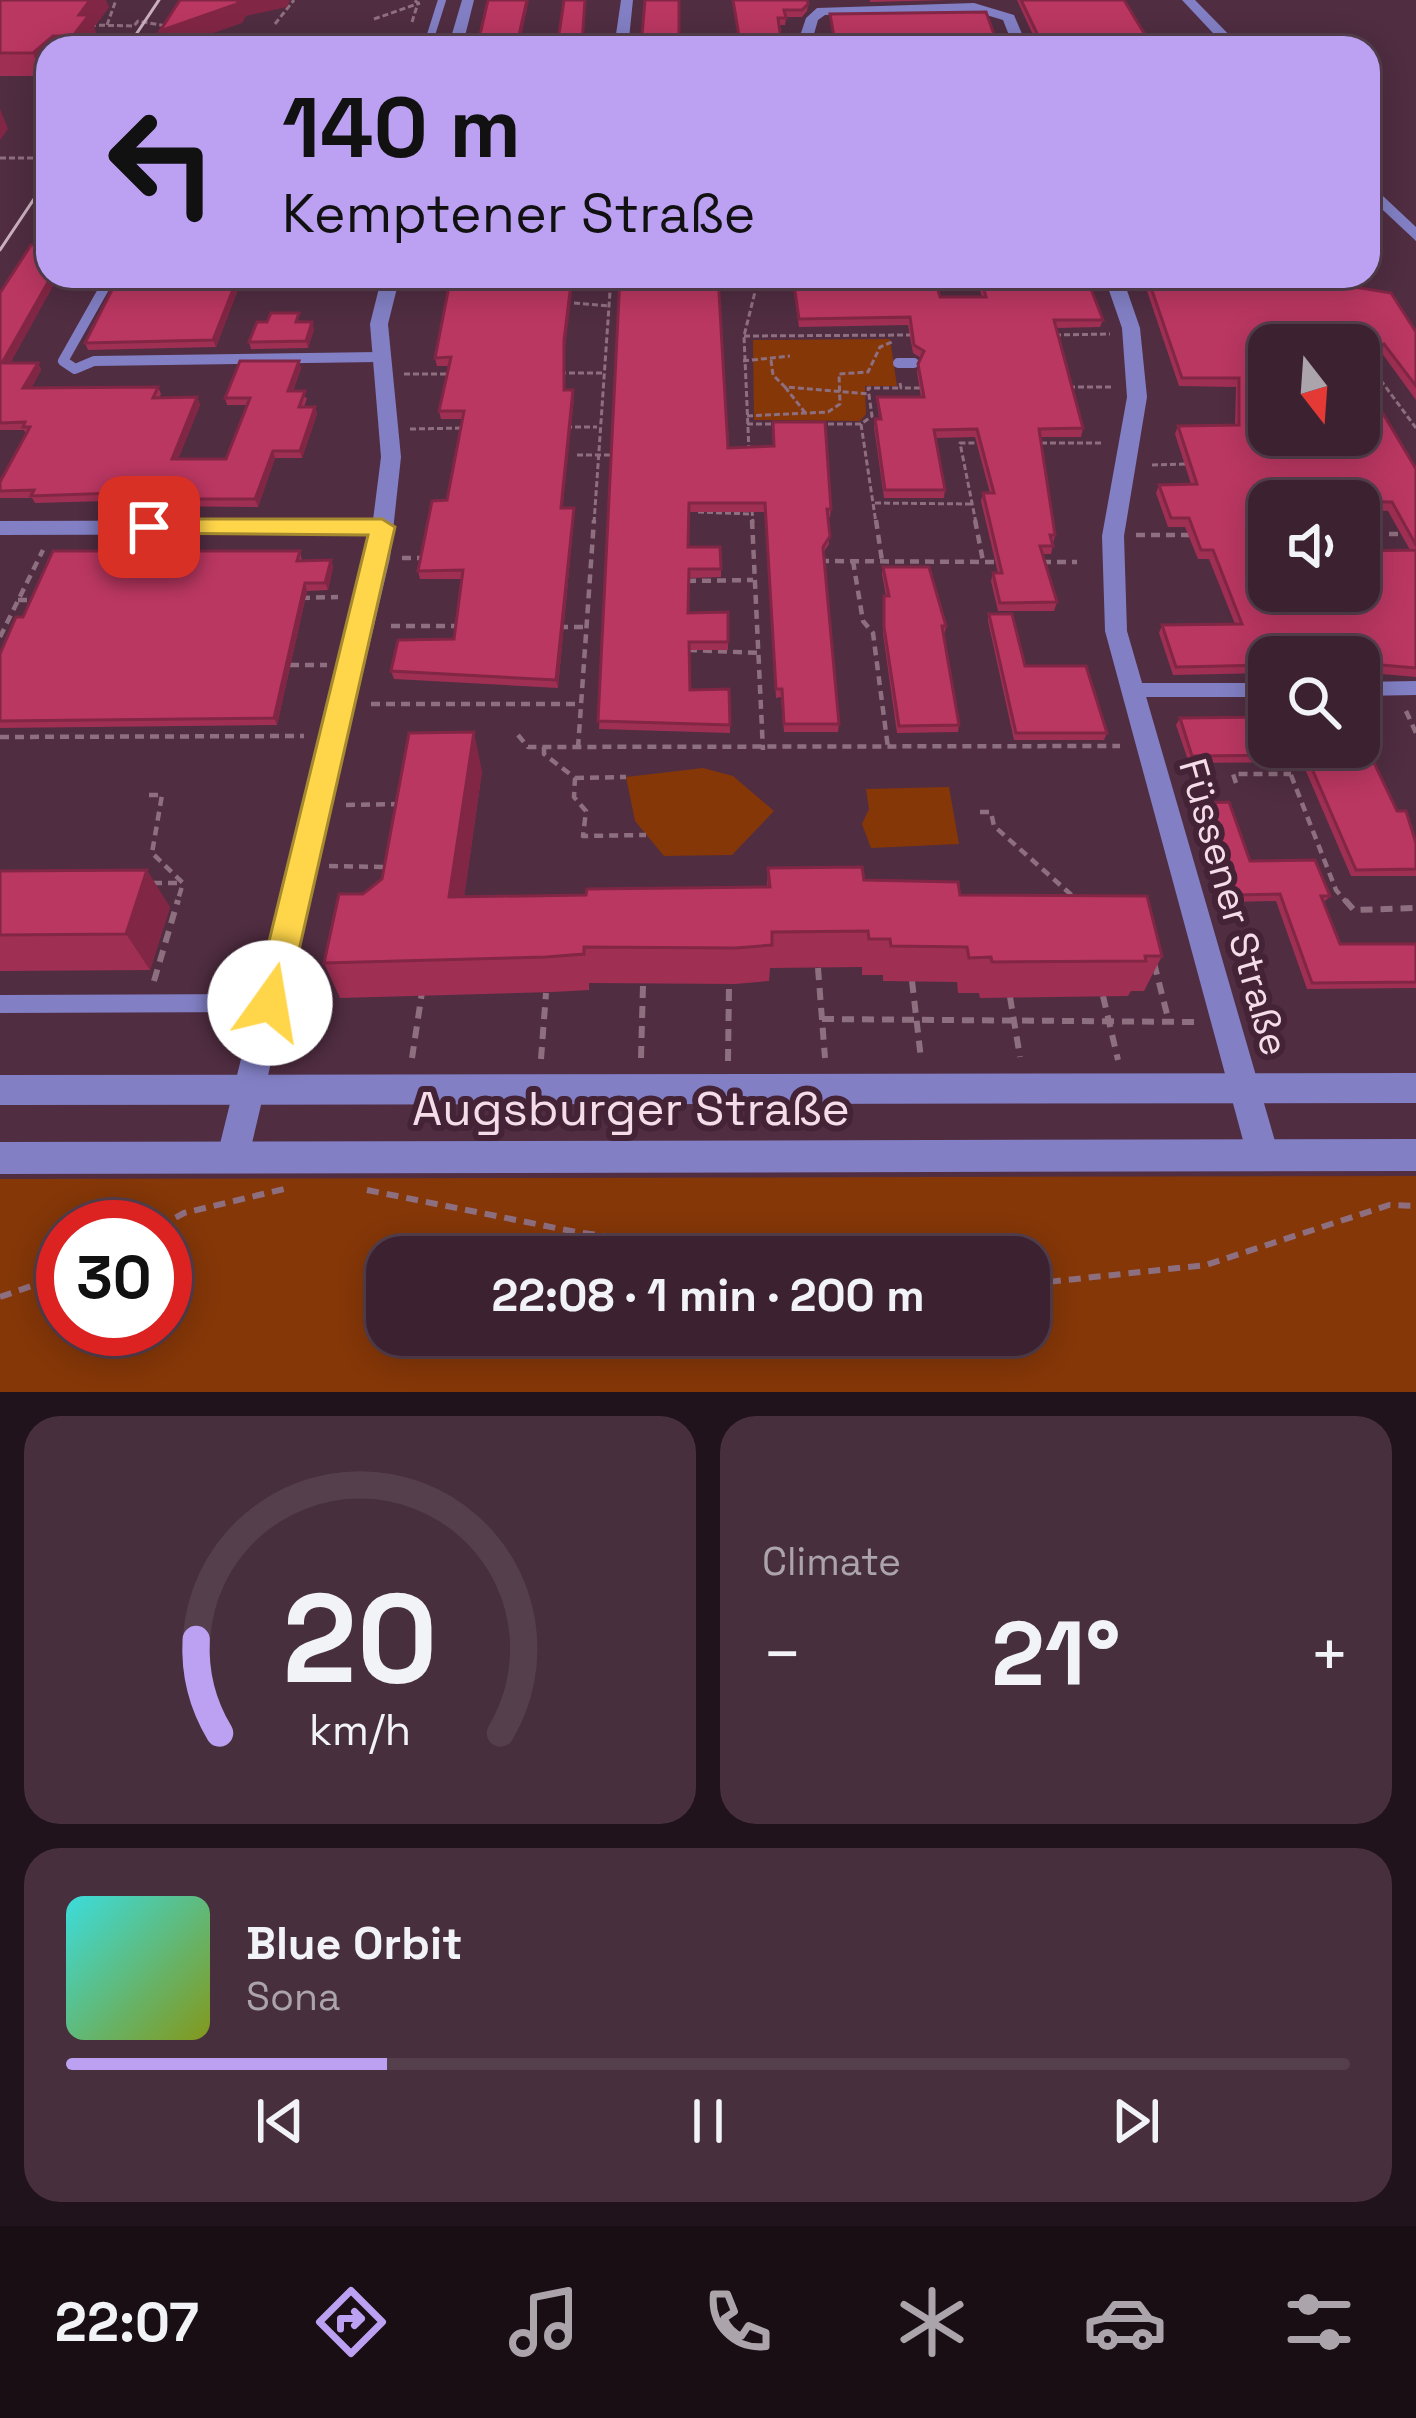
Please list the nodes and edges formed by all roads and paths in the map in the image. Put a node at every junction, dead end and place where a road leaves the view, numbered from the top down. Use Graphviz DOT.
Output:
graph roads {
  1 [pos="116,0"];
  2 [pos="294,0"];
  3 [pos="442,0"];
  4 [pos="627,0"];
  5 [pos="1188,0"];
  6 [pos="418,3"];
  7 [pos="466,7"];
  8 [pos="437,13"];
  9 [pos="357,23"];
  10 [pos="107,25"];
  11 [pos="174,25"];
  12 [pos="260,25"];
  13 [pos="86,26"];
  14 [pos="431,36"];
  15 [pos="458,36"];
  16 [pos="622,36"];
  17 [pos="807,36"];
  18 [pos="1017,36"];
  19 [pos="1222,36"];
  20 [pos="0,158"];
  21 [pos="36,158"];
  22 [pos="1380,199"];
  23 [pos="1416,236"];
  24 [pos="104,288"];
  25 [pos="388,288"];
  26 [pos="611,288"];
  27 [pos="757,288"];
  28 [pos="1117,288"];
  29 [pos="574,303"];
  30 [pos="610,305"];
  31 [pos="925,334"];
  32 [pos="1040,334"];
  33 [pos="1132,334"];
  34 [pos="744,336"];
  35 [pos="893,338"];
  36 [pos="790,356"];
  37 [pos="772,360"];
  38 [pos="743,362"];
  39 [pos="898,363"];
  40 [pos="914,363"];
  41 [pos="379,366"];
  42 [pos="560,373"];
  43 [pos="603,373"];
  44 [pos="474,374"];
  45 [pos="1380,383"];
  46 [pos="784,387"];
  47 [pos="1065,387"];
  48 [pos="1112,387"];
  49 [pos="901,388"];
  50 [pos="924,388"];
  51 [pos="842,389"];
  52 [pos="869,394"];
  53 [pos="807,415"];
  54 [pos="747,420"];
  55 [pos="861,424"];
  56 [pos="599,427"];
  57 [pos="483,428"];
  58 [pos="553,428"];
  59 [pos="1416,428"];
  60 [pos="387,431"];
  61 [pos="983,443"];
  62 [pos="1030,443"];
  63 [pos="1101,443"];
  64 [pos="577,455"];
  65 [pos="597,455"];
  66 [pos="619,455"];
  67 [pos="749,455"];
  68 [pos="1198,464"];
  69 [pos="1140,465"];
  70 [pos="751,494"];
  71 [pos="873,503"];
  72 [pos="971,504"];
  73 [pos="698,512"];
  74 [pos="752,514"];
  75 [pos="592,516"];
  76 [pos="615,516"];
  77 [pos="54,527"];
  78 [pos="382,527"];
  79 [pos="0,528"];
  80 [pos="1380,534"];
  81 [pos="1416,534"];
  82 [pos="1201,535"];
  83 [pos="1113,536"];
  84 [pos="440,557"];
  85 [pos="379,558"];
  86 [pos="814,561"];
  87 [pos="853,561"];
  88 [pos="882,561"];
  89 [pos="983,561"];
  90 [pos="1007,562"];
  91 [pos="1030,562"];
  92 [pos="1077,562"];
  93 [pos="684,578"];
  94 [pos="756,580"];
  95 [pos="607,581"];
  96 [pos="588,582"];
  97 [pos="288,598"];
  98 [pos="368,598"];
  99 [pos="41,599"];
  100 [pos="18,600"];
  101 [pos="361,626"];
  102 [pos="472,626"];
  103 [pos="539,626"];
  104 [pos="584,627"];
  105 [pos="0,637"];
  106 [pos="688,650"];
  107 [pos="760,653"];
  108 [pos="583,654"];
  109 [pos="603,654"];
  110 [pos="351,664"];
  111 [pos="272,665"];
  112 [pos="1416,688"];
  113 [pos="1380,689"];
  114 [pos="1133,690"];
  115 [pos="1248,690"];
  116 [pos="341,704"];
  117 [pos="580,704"];
  118 [pos="518,735"];
  119 [pos="333,736"];
  120 [pos="0,737"];
  121 [pos="544,747"];
  122 [pos="1149,747"];
  123 [pos="578,748"];
  124 [pos="888,749"];
  125 [pos="763,751"];
  126 [pos="1289,768"];
  127 [pos="1291,773"];
  128 [pos="626,777"];
  129 [pos="575,778"];
  130 [pos="1236,783"];
  131 [pos="148,795"];
  132 [pos="412,804"];
  133 [pos="317,806"];
  134 [pos="980,812"];
  135 [pos="646,835"];
  136 [pos="302,866"];
  137 [pos="402,867"];
  138 [pos="138,883"];
  139 [pos="184,883"];
  140 [pos="1081,903"];
  141 [pos="1416,908"];
  142 [pos="1150,947"];
  143 [pos="818,968"];
  144 [pos="424,975"];
  145 [pos="912,981"];
  146 [pos="729,984"];
  147 [pos="643,986"];
  148 [pos="546,992"];
  149 [pos="1102,996"];
  150 [pos="1010,998"];
  151 [pos="270,1003"];
  152 [pos="0,1004"];
  153 [pos="120,1004"];
  154 [pos="822,1018"];
  155 [pos="917,1019"];
  156 [pos="1015,1020"];
  157 [pos="1109,1021"];
  158 [pos="1169,1022"];
  159 [pos="1195,1022"];
  160 [pos="921,1060"];
  161 [pos="1118,1060"];
  162 [pos="411,1061"];
  163 [pos="641,1061"];
  164 [pos="728,1061"];
  165 [pos="825,1062"];
  166 [pos="1021,1062"];
  167 [pos="541,1063"];
  168 [pos="1244,1088"];
  169 [pos="1416,1088"];
  170 [pos="0,1090"];
  171 [pos="248,1090"];
  172 [pos="1263,1155"];
  173 [pos="1416,1155"];
  174 [pos="233,1156"];
  175 [pos="0,1158"];
  176 [pos="286,1189"];
  177 [pos="350,1190"];
  178 [pos="1416,1206"];
  179 [pos="192,1211"];
  180 [pos="605,1236"];
  181 [pos="1050,1282"];
  182 [pos="36,1284"];
  183 [pos="0,1297"];
  1 -- 10 [label="path"];
  2 -- 12 [label="path"];
  3 -- 8 [label="lane"];
  4 -- 16 [label="street"];
  5 -- 19 [label="street"];
  6 -- 9 [label="path"];
  7 -- 8 [label="lane"];
  7 -- 15 [label="street"];
  8 -- 14 [label="lane"];
  10 -- 11 [label="path"];
  10 -- 13 [label="path"];
  17 -- 18 [label="street"];
  20 -- 21 [label="path"];
  22 -- 23 [label="street"];
  24 -- 41 [label="lane"];
  25 -- 41 [label="street"];
  26 -- 30 [label="path"];
  27 -- 34 [label="path"];
  28 -- 33 [label="street, Füssener Straße"];
  29 -- 30 [label="path"];
  30 -- 43 [label="path"];
  31 -- 35 [label="path"];
  32 -- 33 [label="path"];
  33 -- 83 [label="street, Füssener Straße"];
  34 -- 35 [label="path"];
  34 -- 38 [label="path"];
  35 -- 39 [label="path"];
  35 -- 51 [label="path"];
  36 -- 37 [label="path"];
  37 -- 38 [label="path"];
  37 -- 46 [label="path"];
  38 -- 54 [label="path"];
  39 -- 40 [label="lane"];
  39 -- 49 [label="path"];
  41 -- 44 [label="path"];
  41 -- 60 [label="street"];
  42 -- 43 [label="path"];
  43 -- 56 [label="path"];
  45 -- 59 [label="path"];
  46 -- 51 [label="path"];
  46 -- 53 [label="path"];
  47 -- 48 [label="path"];
  49 -- 50 [label="path"];
  49 -- 52 [label="path"];
  51 -- 52 [label="path"];
  51 -- 53 [label="path"];
  52 -- 55 [label="path"];
  53 -- 54 [label="path"];
  54 -- 55 [label="path"];
  54 -- 67 [label="path"];
  55 -- 71 [label="path"];
  56 -- 58 [label="path"];
  56 -- 65 [label="path"];
  57 -- 60 [label="path"];
  60 -- 78 [label="street"];
  61 -- 72 [label="path"];
  62 -- 63 [label="path"];
  64 -- 65 [label="path"];
  65 -- 66 [label="path"];
  65 -- 75 [label="path"];
  68 -- 69 [label="path"];
  70 -- 74 [label="path"];
  71 -- 72 [label="path"];
  71 -- 88 [label="path"];
  72 -- 89 [label="path"];
  73 -- 74 [label="path"];
  74 -- 94 [label="path"];
  75 -- 76 [label="path"];
  75 -- 96 [label="path"];
  77 -- 78 [label="street"];
  77 -- 79 [label="street"];
  77 -- 100 [label="path"];
  78 -- 85 [label="street"];
  80 -- 81 [label="path"];
  82 -- 83 [label="path"];
  83 -- 114 [label="street, Füssener Straße"];
  84 -- 85 [label="path"];
  85 -- 98 [label="street"];
  86 -- 87 [label="path"];
  87 -- 88 [label="path"];
  87 -- 124 [label="path"];
  88 -- 89 [label="path"];
  89 -- 90 [label="path"];
  91 -- 92 [label="path"];
  93 -- 94 [label="path"];
  94 -- 107 [label="path"];
  95 -- 96 [label="path"];
  96 -- 104 [label="path"];
  97 -- 98 [label="path"];
  98 -- 101 [label="street"];
  99 -- 100 [label="path"];
  100 -- 105 [label="path"];
  101 -- 102 [label="path"];
  101 -- 110 [label="street"];
  103 -- 104 [label="path"];
  104 -- 108 [label="path"];
  106 -- 107 [label="path"];
  107 -- 125 [label="path"];
  108 -- 109 [label="path"];
  108 -- 117 [label="path"];
  110 -- 111 [label="path"];
  110 -- 116 [label="street"];
  112 -- 113 [label="lane"];
  114 -- 115 [label="lane"];
  114 -- 122 [label="street, Füssener Straße"];
  116 -- 117 [label="path"];
  116 -- 119 [label="street"];
  117 -- 123 [label="path"];
  118 -- 121 [label="path"];
  119 -- 120 [label="path"];
  119 -- 133 [label="street"];
  121 -- 123 [label="path, Füssener Straße"];
  121 -- 129 [label="path"];
  122 -- 124 [label="path, Füssener Straße"];
  122 -- 168 [label="street, Füssener Straße"];
  123 -- 125 [label="path, Füssener Straße"];
  124 -- 125 [label="path, Füssener Straße"];
  126 -- 127 [label="path"];
  127 -- 130 [label="path"];
  127 -- 141 [label="path"];
  128 -- 129 [label="path"];
  129 -- 135 [label="path"];
  131 -- 139 [label="path"];
  132 -- 133 [label="path"];
  133 -- 136 [label="street"];
  134 -- 140 [label="path"];
  136 -- 137 [label="path"];
  136 -- 151 [label="street"];
  138 -- 139 [label="path"];
  139 -- 153 [label="path"];
  142 -- 158 [label="path"];
  143 -- 154 [label="path"];
  144 -- 162 [label="path"];
  145 -- 155 [label="path"];
  146 -- 164 [label="path"];
  147 -- 163 [label="path"];
  148 -- 167 [label="path"];
  149 -- 157 [label="path"];
  150 -- 156 [label="path"];
  151 -- 153 [label="lane"];
  151 -- 171 [label="street"];
  152 -- 153 [label="lane"];
  154 -- 155 [label="path"];
  154 -- 165 [label="path"];
  155 -- 156 [label="path"];
  155 -- 160 [label="path"];
  156 -- 157 [label="path"];
  156 -- 166 [label="path"];
  157 -- 158 [label="path"];
  157 -- 161 [label="path"];
  158 -- 159 [label="path"];
  168 -- 169 [label="street, Augsburger Straße"];
  168 -- 171 [label="street, Augsburger Straße"];
  168 -- 172 [label="street"];
  170 -- 171 [label="street, Augsburger Straße"];
  171 -- 174 [label="street"];
  172 -- 173 [label="street, Augsburger Straße"];
  172 -- 174 [label="street, Augsburger Straße"];
  174 -- 175 [label="street, Augsburger Straße"];
  176 -- 179 [label="path"];
  177 -- 180 [label="path"];
  178 -- 181 [label="path"];
  182 -- 183 [label="path"];
}
